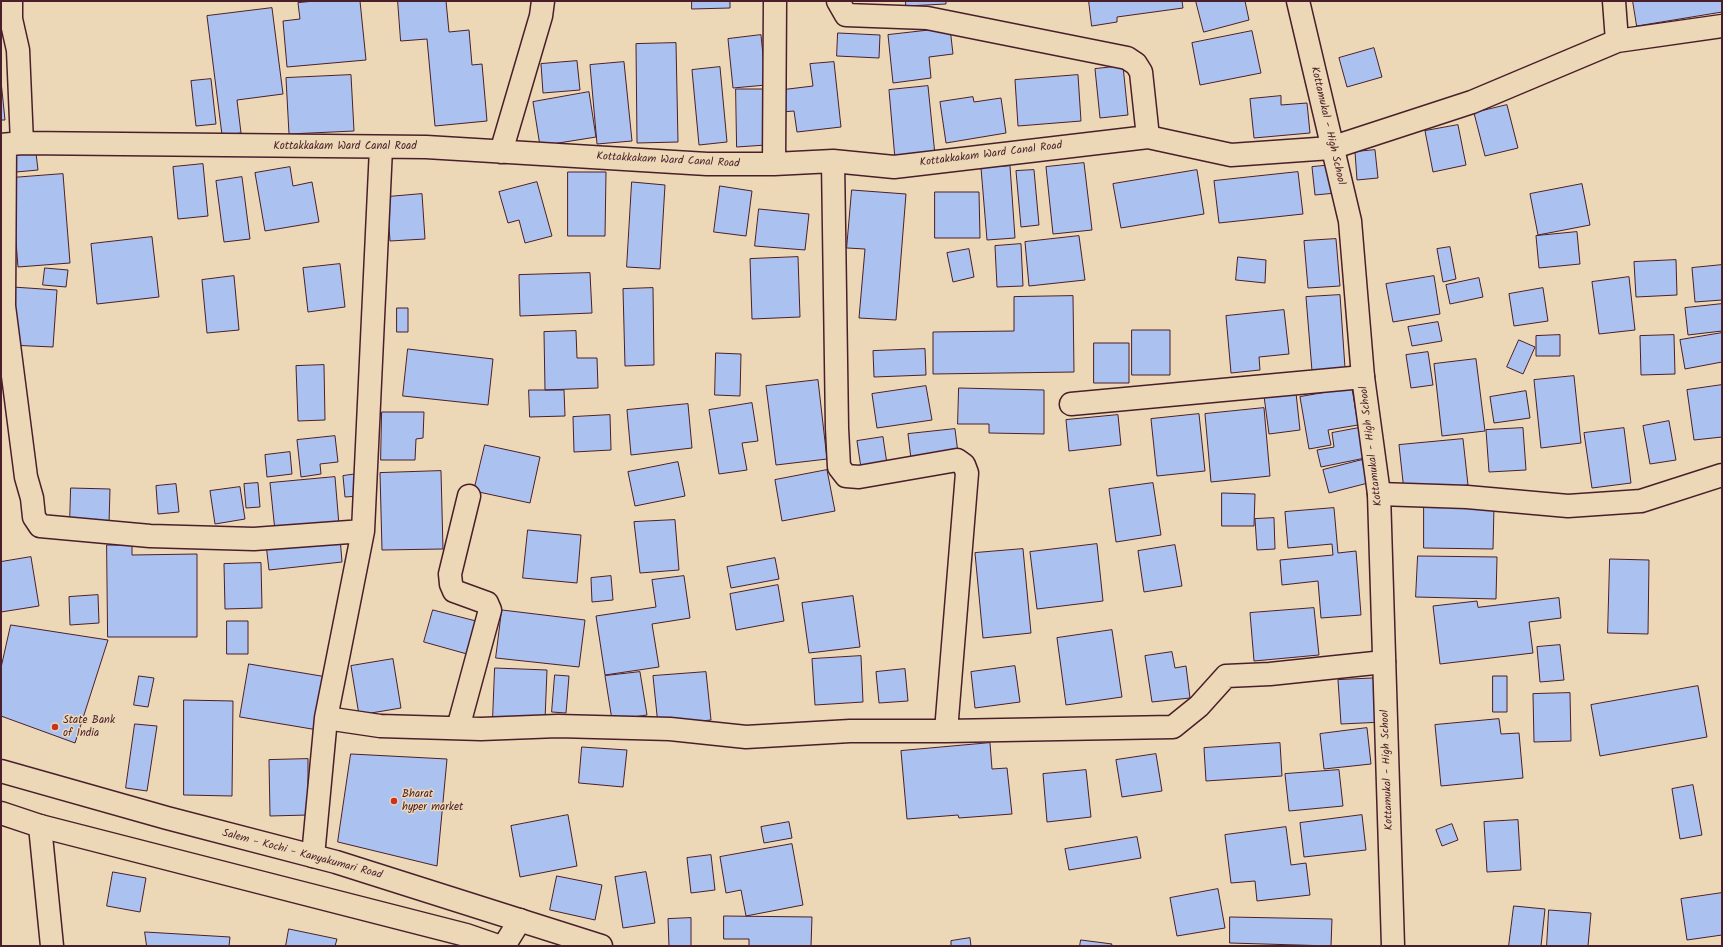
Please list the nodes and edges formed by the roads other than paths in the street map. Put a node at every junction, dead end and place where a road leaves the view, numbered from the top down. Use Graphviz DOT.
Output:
graph roads {
  1 [pos="11,1"];
  2 [pos="543,1"];
  3 [pos="775,1"];
  4 [pos="838,1"];
  5 [pos="1298,1"];
  6 [pos="1614,1"];
  7 [pos="1722,26"];
  8 [pos="1617,41"];
  9 [pos="1148,136"];
  10 [pos="9,144"];
  11 [pos="381,148"];
  12 [pos="1332,148"];
  13 [pos="501,152"];
  14 [pos="833,161"];
  15 [pos="774,164"];
  16 [pos="1363,377"];
  17 [pos="1070,404"];
  18 [pos="1722,475"];
  19 [pos="1379,494"];
  20 [pos="469,496"];
  21 [pos="363,531"];
  22 [pos="1384,662"];
  23 [pos="326,718"];
  24 [pos="458,728"];
  25 [pos="946,731"];
  26 [pos="1,771"];
  27 [pos="1,813"];
  28 [pos="40,826"];
  29 [pos="313,856"];
  30 [pos="520,920"];
  31 [pos="52,946"];
  32 [pos="498,946"];
  33 [pos="504,946"];
  34 [pos="601,946"];
  35 [pos="1393,946"];
  1 -- 10 [label="street"];
  2 -- 13 [label="street"];
  3 -- 15 [label="street"];
  4 -- 9 [label="street"];
  5 -- 12 [label="street, Kottamukal - High School"];
  6 -- 8 [label="street"];
  7 -- 8 [label="street, Kottakkakam Ward Canal Road"];
  8 -- 12 [label="street, Kottakkakam Ward Canal Road"];
  9 -- 12 [label="street, Kottakkakam Ward Canal Road"];
  9 -- 14 [label="street, Kottakkakam Ward Canal Road"];
  10 -- 11 [label="street, Kottakkakam Ward Canal Road"];
  10 -- 21 [label="street"];
  11 -- 13 [label="street, Kottakkakam Ward Canal Road"];
  11 -- 21 [label="street"];
  12 -- 16 [label="street, Kottamukal - High School"];
  13 -- 15 [label="street, Kottakkakam Ward Canal Road"];
  14 -- 15 [label="street, Kottakkakam Ward Canal Road"];
  14 -- 25 [label="street"];
  16 -- 17 [label="street"];
  16 -- 19 [label="street, Kottamukal - High School"];
  18 -- 19 [label="street"];
  19 -- 22 [label="street, Kottamukal - High School"];
  20 -- 24 [label="street"];
  21 -- 23 [label="street"];
  22 -- 25 [label="street"];
  22 -- 35 [label="street, Kottamukal - High School"];
  23 -- 24 [label="street"];
  23 -- 29 [label="street"];
  24 -- 25 [label="street"];
  26 -- 29 [label="street, Salem - Kochi - Kanyakumari Road"];
  27 -- 28 [label="street"];
  28 -- 31 [label="street"];
  28 -- 32 [label="street"];
  29 -- 30 [label="street, Salem - Kochi - Kanyakumari Road"];
  30 -- 33 [label="street"];
  30 -- 34 [label="street, Salem - Kochi - Kanyakumari Road"];
}
